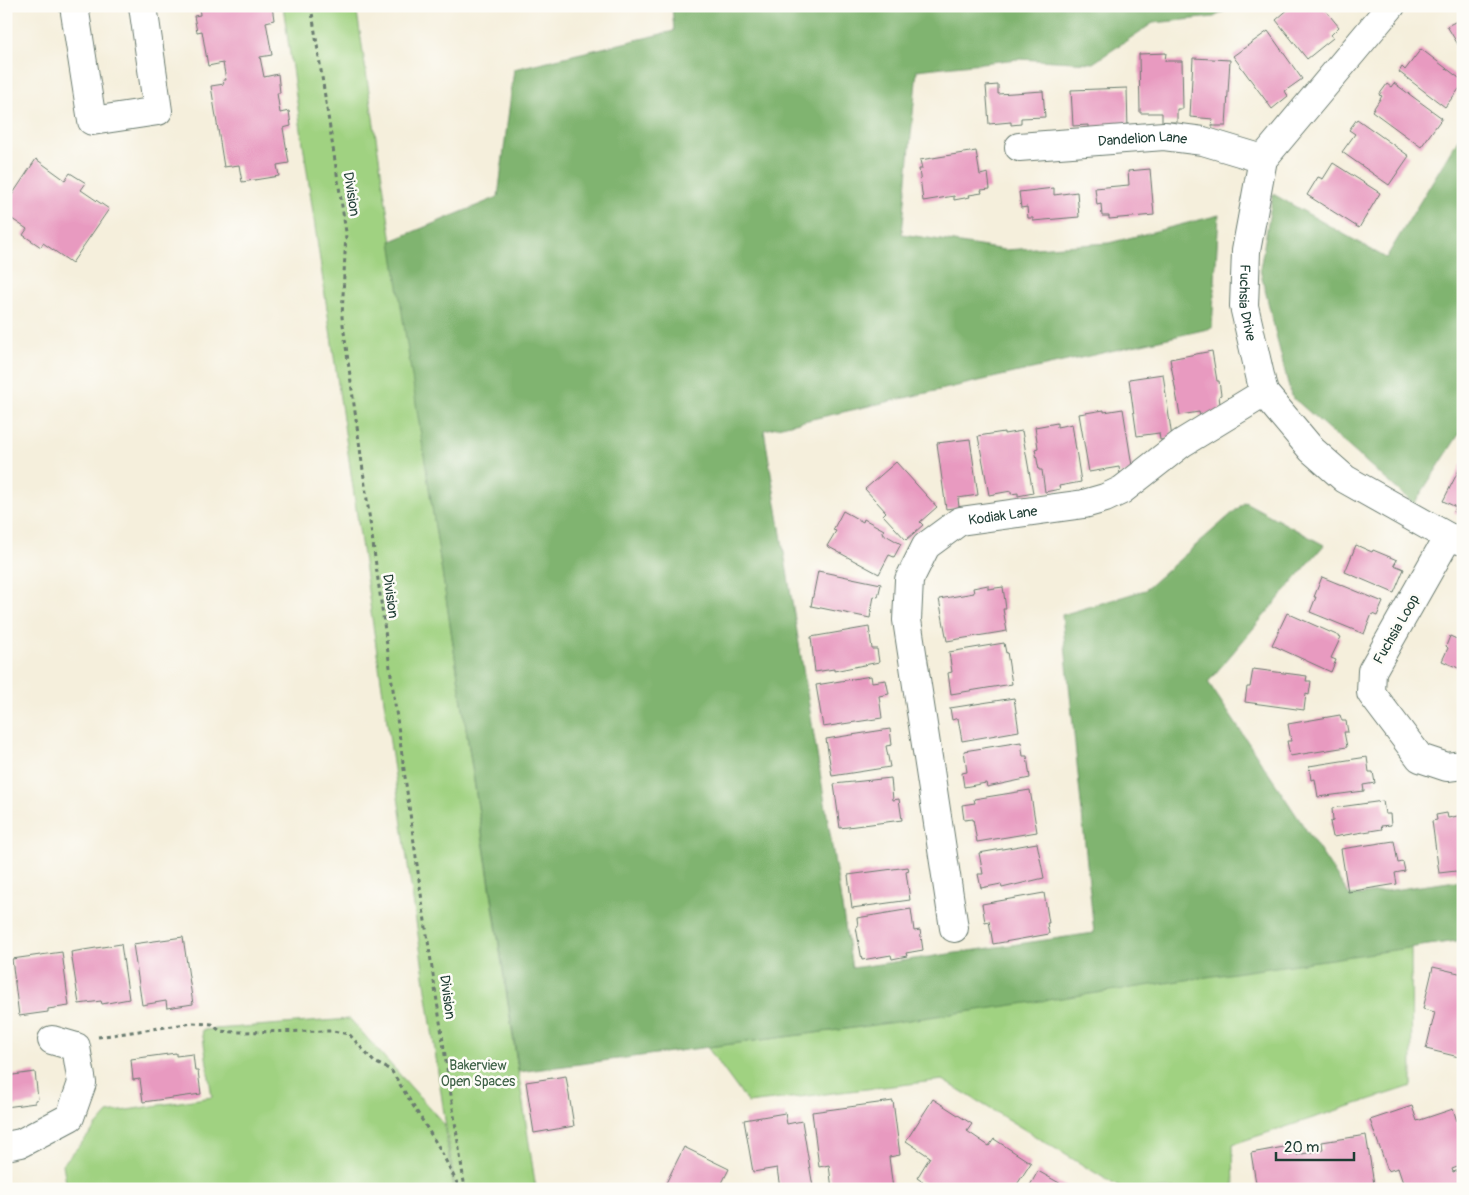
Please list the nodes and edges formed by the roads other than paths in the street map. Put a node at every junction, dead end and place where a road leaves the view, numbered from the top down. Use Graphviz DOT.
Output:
graph roads {
  1 [pos="74,6"];
  2 [pos="143,6"];
  3 [pos="1391,6"];
  4 [pos="1019,147"];
  5 [pos="1263,159"];
  6 [pos="1264,393"];
  7 [pos="1455,539"];
  8 [pos="1463,765"];
  9 [pos="954,928"];
  10 [pos="64,1044"];
  11 [pos="6,1146"];
  1 -- 2 [label="street"];
  3 -- 5 [label="street, Fuchsia Drive"];
  4 -- 5 [label="street, Dandelion Lane"];
  5 -- 6 [label="street, Fuchsia Drive"];
  6 -- 7 [label="street, Fuchsia Drive"];
  6 -- 9 [label="street, Kodiak Lane"];
  7 -- 8 [label="street, Fuchsia Loop"];
  10 -- 11 [label="street"];
}
